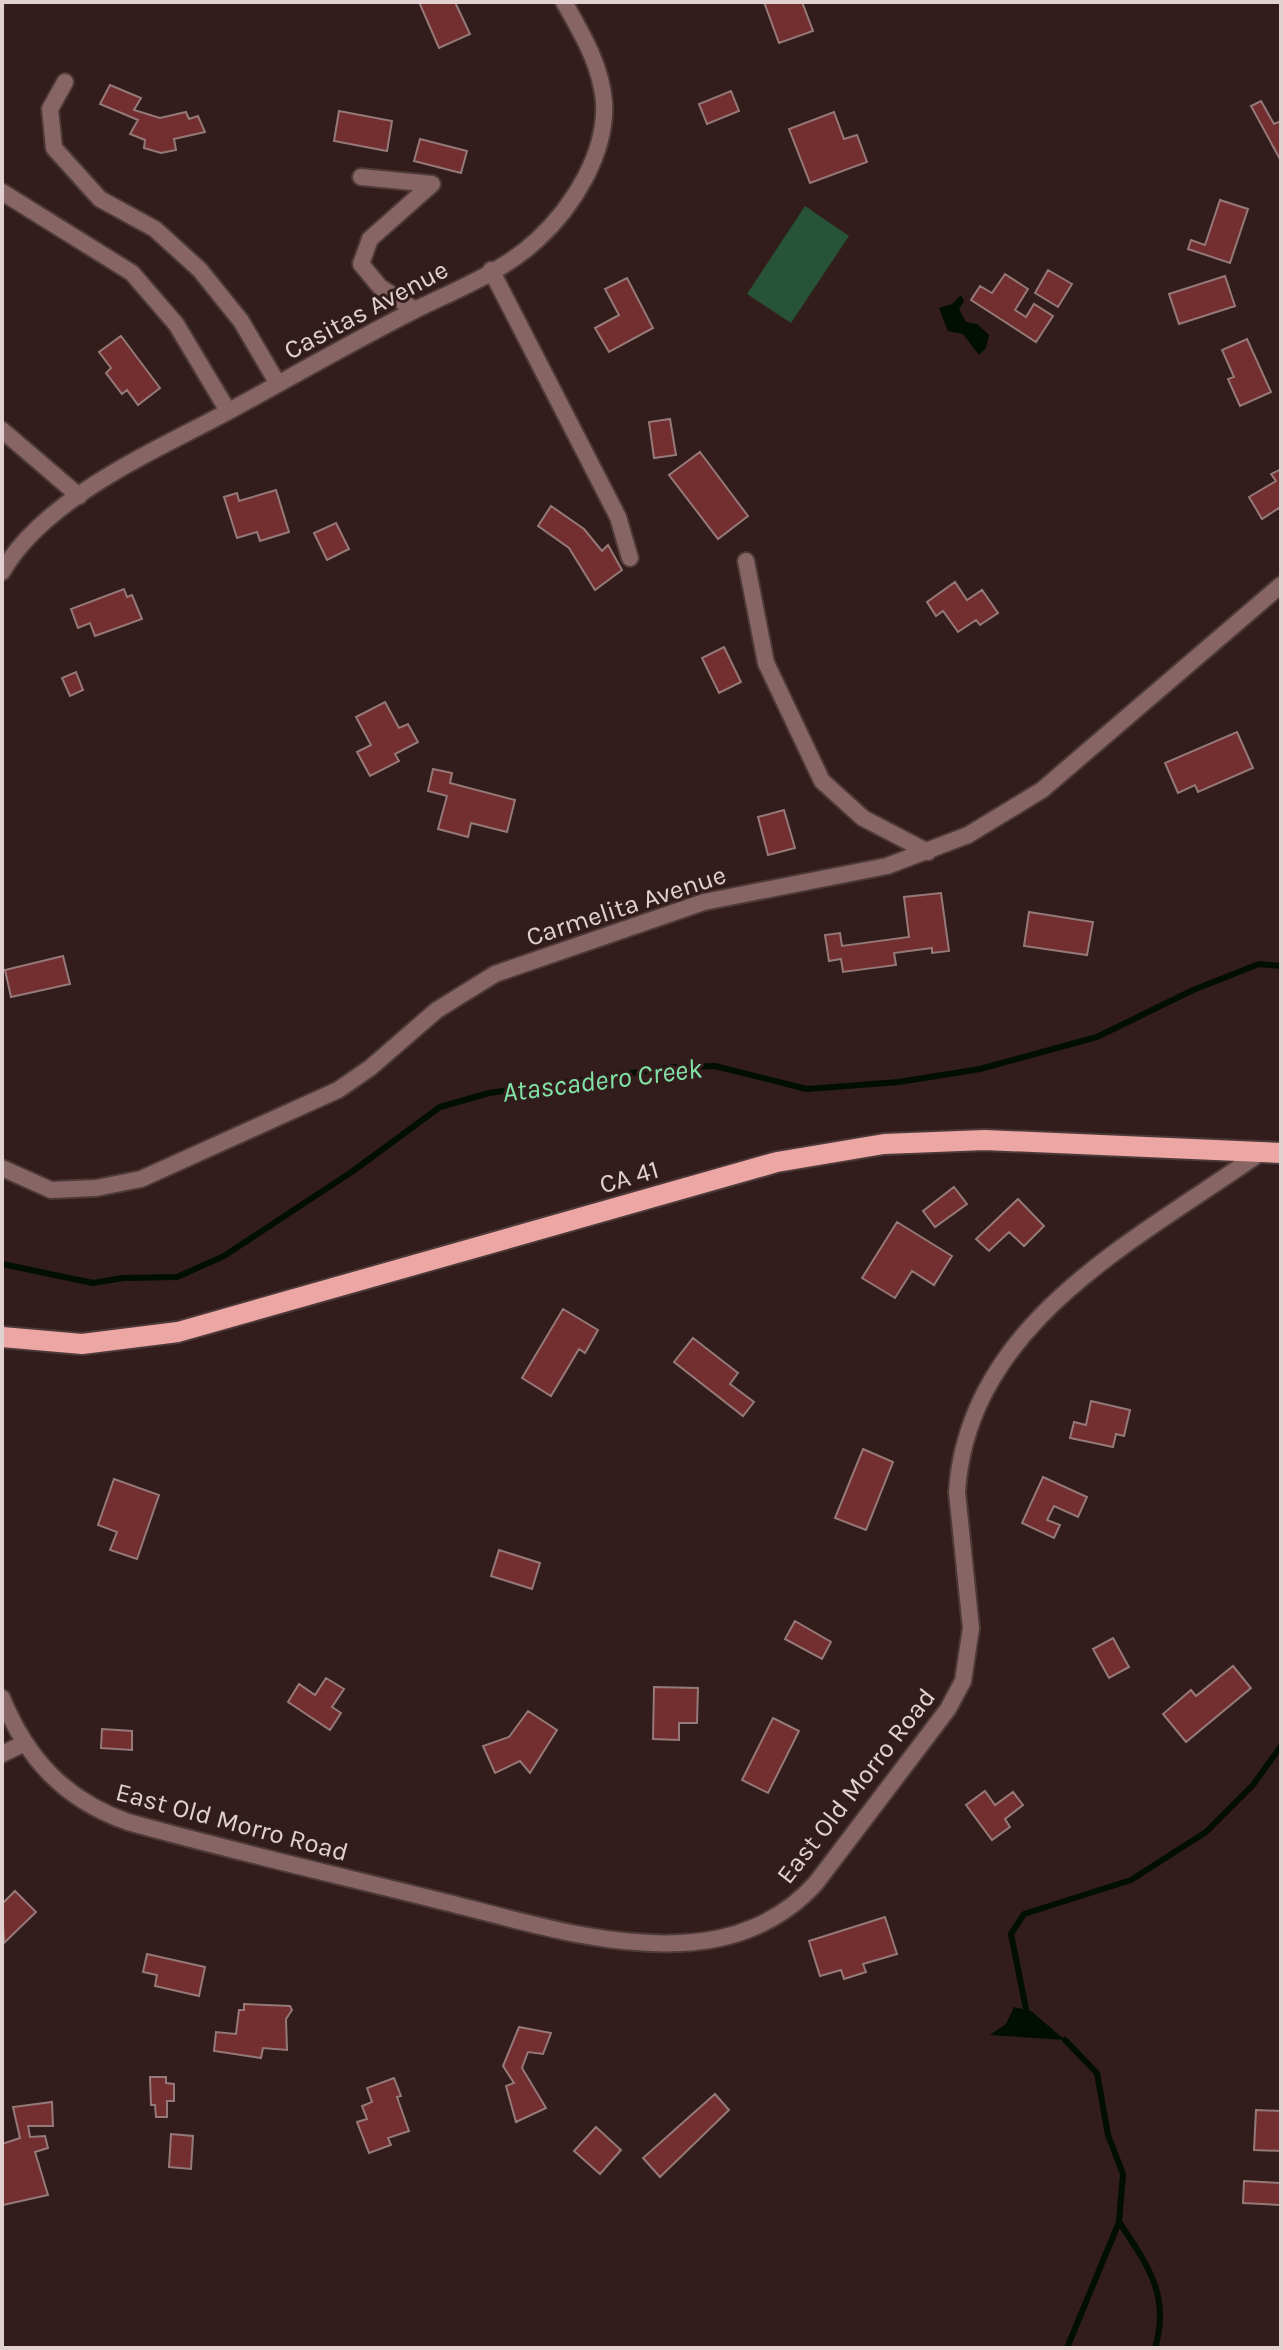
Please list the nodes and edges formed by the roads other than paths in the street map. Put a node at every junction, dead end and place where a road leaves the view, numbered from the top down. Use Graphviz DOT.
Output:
graph roads {
  1 [pos="564,2"];
  2 [pos="65,82"];
  3 [pos="361,177"];
  4 [pos="2,192"];
  5 [pos="491,270"];
  6 [pos="415,310"];
  7 [pos="278,384"];
  8 [pos="228,411"];
  9 [pos="2,430"];
  10 [pos="79,496"];
  11 [pos="630,558"];
  12 [pos="746,561"];
  13 [pos="2,572"];
  14 [pos="1281,585"];
  15 [pos="928,852"];
  16 [pos="1260,1153"];
  17 [pos="1281,1153"];
  18 [pos="2,1168"];
  19 [pos="2,1337"];
  20 [pos="2,1698"];
  21 [pos="23,1744"];
  22 [pos="2,1754"];
  1 -- 5 [label="street, Casitas Avenue"];
  2 -- 7 [label="street"];
  3 -- 6 [label="street"];
  4 -- 8 [label="street"];
  5 -- 6 [label="street, Casitas Avenue"];
  5 -- 11 [label="street"];
  6 -- 7 [label="street, Casitas Avenue"];
  7 -- 8 [label="street, Casitas Avenue"];
  8 -- 10 [label="street, Casitas Avenue"];
  9 -- 10 [label="street"];
  10 -- 13 [label="street, Casitas Avenue"];
  12 -- 15 [label="street"];
  14 -- 15 [label="street, Carmelita Avenue"];
  15 -- 18 [label="street, Carmelita Avenue"];
  16 -- 17 [label="main road, CA 41 / CA 41"];
  16 -- 19 [label="main road, CA 41 / CA 41"];
  16 -- 21 [label="street, East Old Morro Road"];
  20 -- 21 [label="street, East Old Morro Road"];
  21 -- 22 [label="street"];
}
